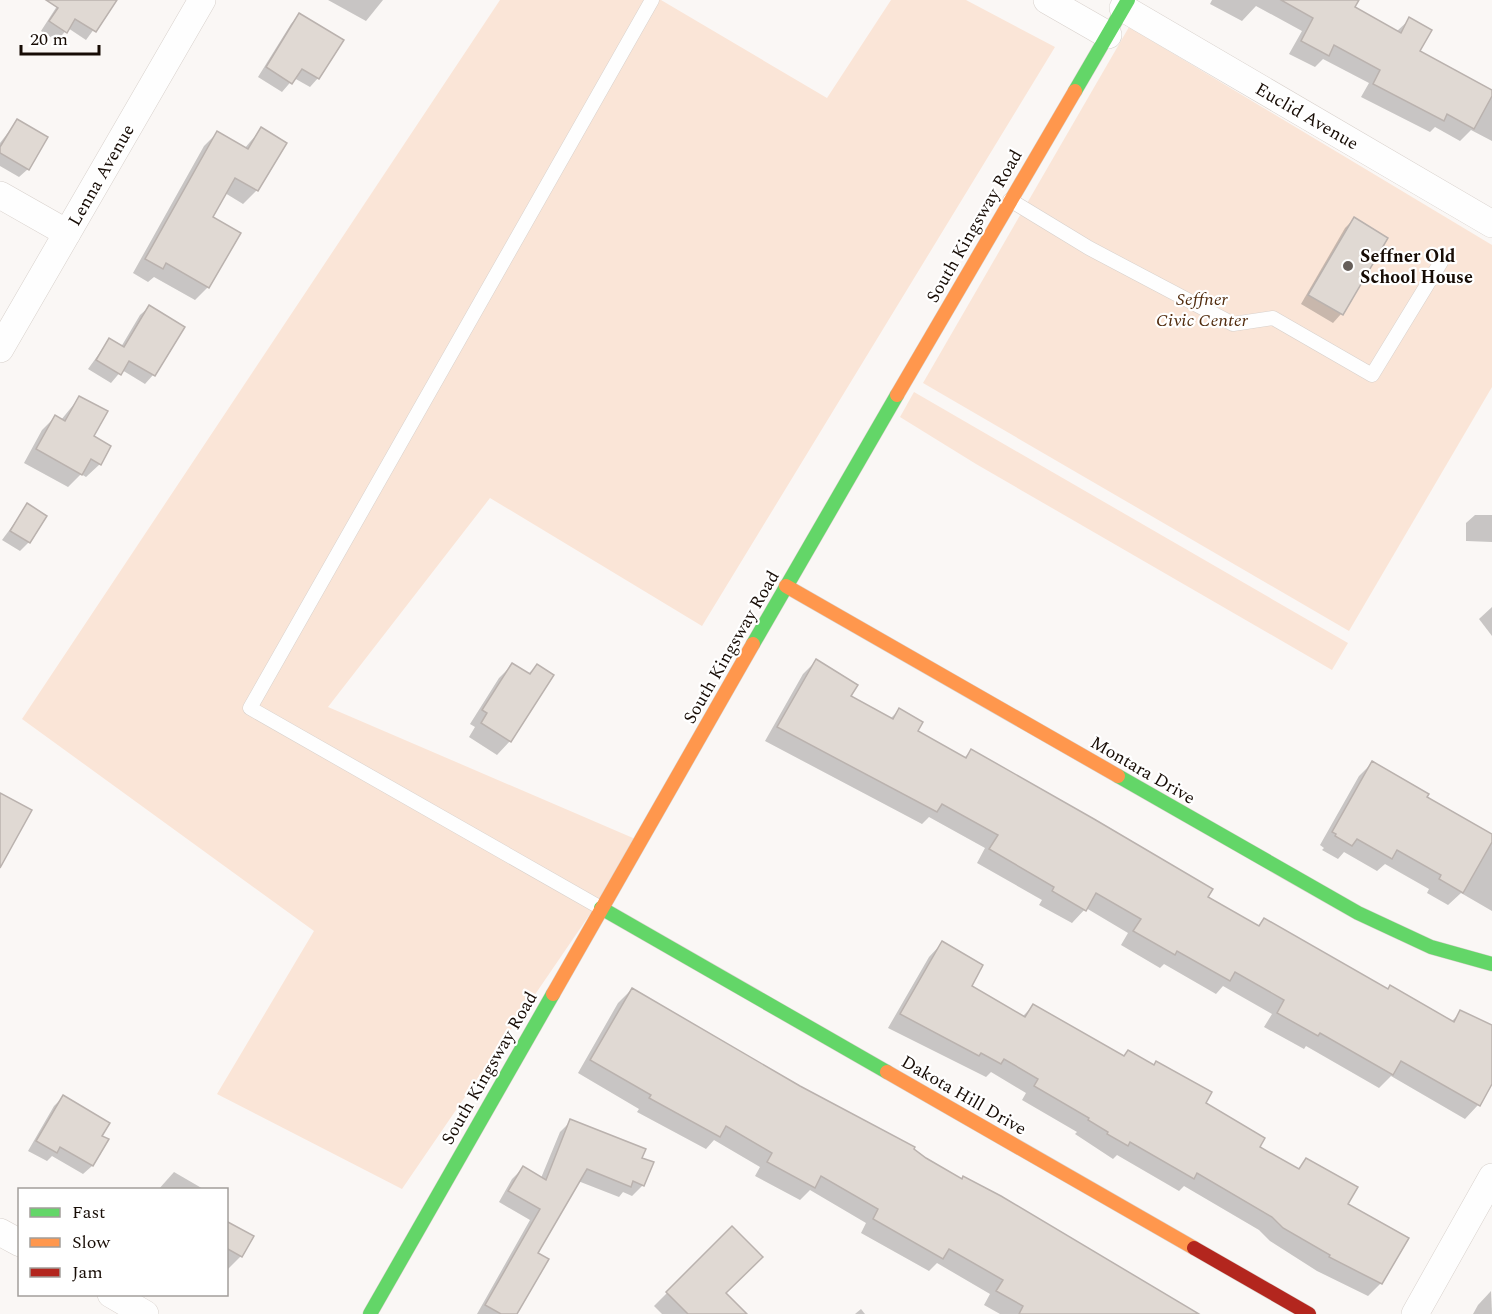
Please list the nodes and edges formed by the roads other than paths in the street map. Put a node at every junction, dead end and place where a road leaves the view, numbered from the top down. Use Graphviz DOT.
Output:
graph roads {
  1 [pos="202,0"];
  2 [pos="652,0"];
  3 [pos="1047,0"];
  4 [pos="1125,4"];
  5 [pos="1107,35"];
  6 [pos="0,195"];
  7 [pos="1010,200"];
  8 [pos="1492,224"];
  9 [pos="67,233"];
  10 [pos="1441,262"];
  11 [pos="0,349"];
  12 [pos="786,586"];
  13 [pos="601,908"];
  14 [pos="1492,964"];
  15 [pos="1492,1177"];
  16 [pos="0,1232"];
  17 [pos="18,1242"];
  18 [pos="114,1296"];
  19 [pos="145,1314"];
  20 [pos="370,1314"];
  21 [pos="1309,1314"];
  22 [pos="1415,1314"];
  1 -- 9 [label="street, Lenna Avenue"];
  2 -- 13 [label="lane"];
  3 -- 5 [label="street"];
  4 -- 5 [label="street, South Kingsway Road"];
  4 -- 8 [label="street, Euclid Avenue"];
  5 -- 7 [label="street, South Kingsway Road"];
  6 -- 9 [label="street"];
  7 -- 10 [label="lane"];
  7 -- 12 [label="street, South Kingsway Road"];
  9 -- 11 [label="street, Lenna Avenue"];
  12 -- 13 [label="street, South Kingsway Road"];
  12 -- 14 [label="street, Montara Drive"];
  13 -- 20 [label="street, South Kingsway Road"];
  13 -- 21 [label="street, Dakota Hill Drive"];
  15 -- 22 [label="street"];
  16 -- 17 [label="street"];
  18 -- 19 [label="street"];
}
